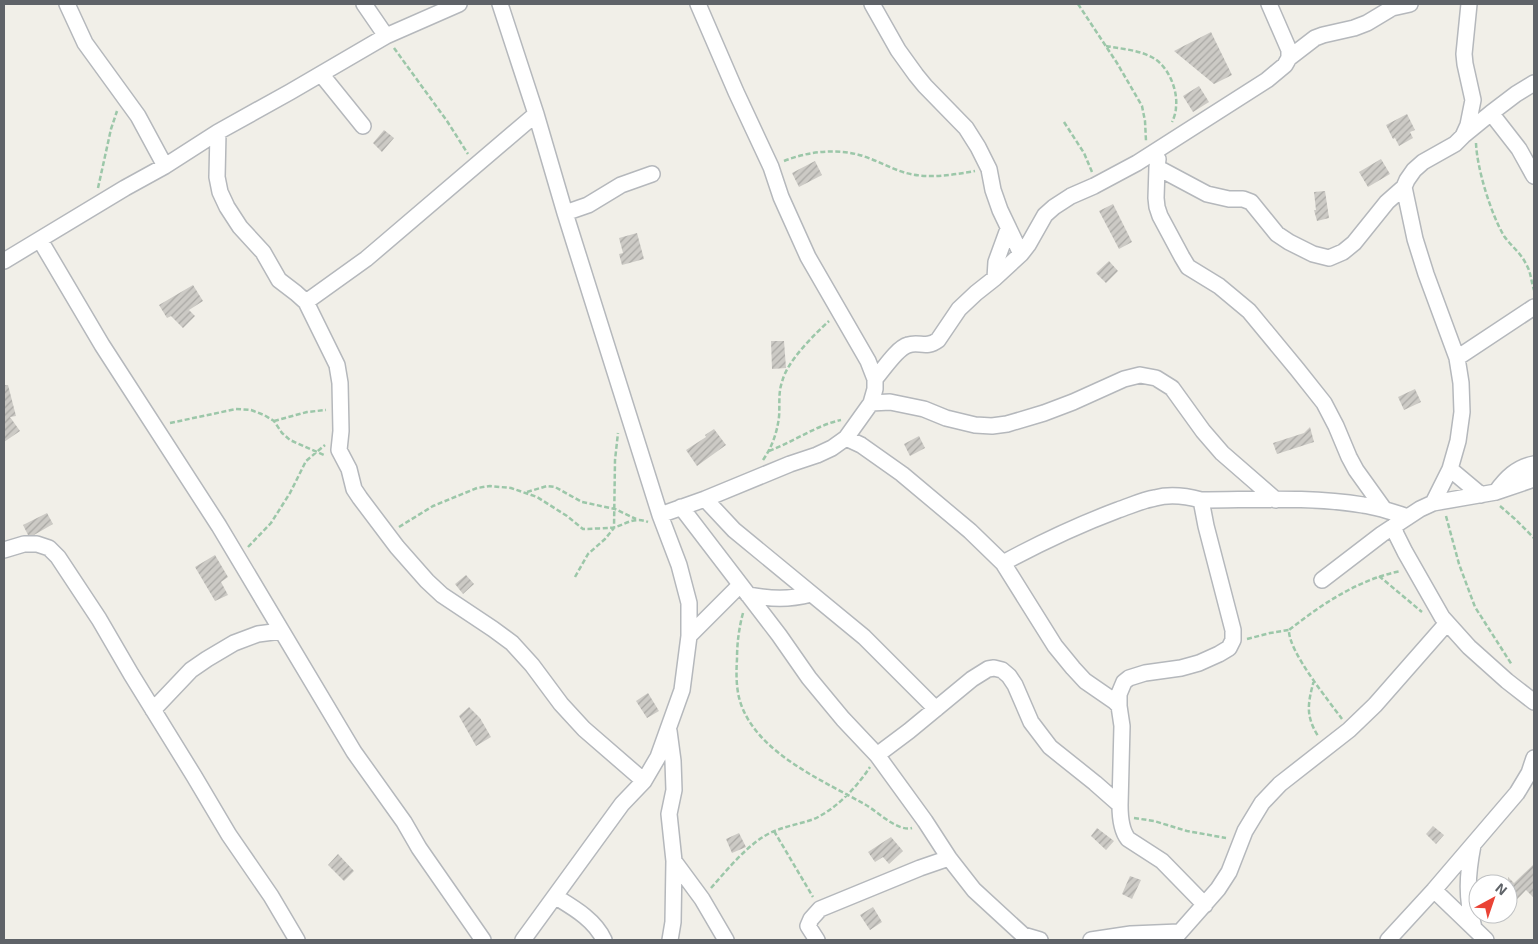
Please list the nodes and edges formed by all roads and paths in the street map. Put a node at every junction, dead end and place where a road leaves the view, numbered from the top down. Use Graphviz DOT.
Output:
graph roads {
  1 [pos="67,4"];
  2 [pos="364,4"];
  3 [pos="459,4"];
  4 [pos="500,4"];
  5 [pos="698,4"];
  6 [pos="872,4"];
  7 [pos="1078,4"];
  8 [pos="1269,4"];
  9 [pos="1410,4"];
  10 [pos="1469,4"];
  11 [pos="386,36"];
  12 [pos="1106,46"];
  13 [pos="1289,58"];
  14 [pos="321,74"];
  15 [pos="1534,83"];
  16 [pos="122,95"];
  17 [pos="1491,113"];
  18 [pos="536,114"];
  19 [pos="1064,122"];
  20 [pos="362,126"];
  21 [pos="1476,126"];
  22 [pos="218,132"];
  23 [pos="1463,136"];
  24 [pos="1156,154"];
  25 [pos="475,165"];
  26 [pos="165,166"];
  27 [pos="771,167"];
  28 [pos="989,169"];
  29 [pos="652,174"];
  30 [pos="1534,176"];
  31 [pos="1094,186"];
  32 [pos="1404,187"];
  33 [pos="95,206"];
  34 [pos="565,213"];
  35 [pos="1008,229"];
  36 [pos="40,240"];
  37 [pos="1021,254"];
  38 [pos="4,261"];
  39 [pos="996,278"];
  40 [pos="1534,290"];
  41 [pos="306,302"];
  42 [pos="1534,307"];
  43 [pos="839,310"];
  44 [pos="1457,358"];
  45 [pos="875,378"];
  46 [pos="871,402"];
  47 [pos="627,409"];
  48 [pos="340,410"];
  49 [pos="860,419"];
  50 [pos="274,421"];
  51 [pos="154,427"];
  52 [pos="846,438"];
  53 [pos="317,451"];
  54 [pos="769,451"];
  55 [pos="1534,464"];
  56 [pos="349,469"];
  57 [pos="1450,469"];
  58 [pos="1534,479"];
  59 [pos="744,482"];
  60 [pos="525,492"];
  61 [pos="1489,493"];
  62 [pos="705,499"];
  63 [pos="1201,500"];
  64 [pos="1276,500"];
  65 [pos="1438,503"];
  66 [pos="681,507"];
  67 [pos="615,509"];
  68 [pos="1384,509"];
  69 [pos="1408,517"];
  70 [pos="637,520"];
  71 [pos="663,521"];
  72 [pos="1394,526"];
  73 [pos="614,528"];
  74 [pos="388,535"];
  75 [pos="1534,538"];
  76 [pos="4,550"];
  77 [pos="236,557"];
  78 [pos="1003,563"];
  79 [pos="1415,570"];
  80 [pos="575,576"];
  81 [pos="1379,576"];
  82 [pos="1322,580"];
  83 [pos="744,590"];
  84 [pos="811,594"];
  85 [pos="1444,620"];
  86 [pos="1290,630"];
  87 [pos="281,632"];
  88 [pos="689,636"];
  89 [pos="1233,640"];
  90 [pos="1512,665"];
  91 [pos="1314,680"];
  92 [pos="1534,702"];
  93 [pos="1119,706"];
  94 [pos="936,709"];
  95 [pos="153,710"];
  96 [pos="669,730"];
  97 [pos="1349,730"];
  98 [pos="1328,748"];
  99 [pos="876,755"];
  100 [pos="1534,758"];
  101 [pos="1532,775"];
  102 [pos="644,782"];
  103 [pos="847,795"];
  104 [pos="1120,811"];
  105 [pos="925,821"];
  106 [pos="774,832"];
  107 [pos="1240,841"];
  108 [pos="1473,843"];
  109 [pos="948,858"];
  110 [pos="674,861"];
  111 [pos="1434,890"];
  112 [pos="556,897"];
  113 [pos="702,899"];
  114 [pos="1205,905"];
  115 [pos="820,908"];
  116 [pos="1474,928"];
  117 [pos="1176,936"];
  118 [pos="297,940"];
  119 [pos="483,940"];
  120 [pos="523,940"];
  121 [pos="604,940"];
  122 [pos="670,940"];
  123 [pos="726,940"];
  124 [pos="817,940"];
  125 [pos="1040,940"];
  126 [pos="1091,940"];
  127 [pos="1388,940"];
  128 [pos="1486,940"];
  1 -- 16 [label="street"];
  2 -- 11 [label="street"];
  3 -- 11 [label="street"];
  4 -- 18 [label="street"];
  5 -- 27 [label="street"];
  6 -- 28 [label="street"];
  7 -- 12 [label="path"];
  8 -- 13 [label="street"];
  9 -- 13 [label="street"];
  10 -- 23 [label="street"];
  11 -- 14 [label="street"];
  11 -- 25 [label="path"];
  12 -- 24 [label="path"];
  12 -- 24 [label="path"];
  13 -- 24 [label="street"];
  14 -- 20 [label="street"];
  14 -- 22 [label="street"];
  15 -- 17 [label="street"];
  16 -- 26 [label="street"];
  16 -- 33 [label="path"];
  17 -- 21 [label="street"];
  17 -- 30 [label="street"];
  18 -- 25 [label="street"];
  18 -- 34 [label="street"];
  19 -- 31 [label="path"];
  21 -- 23 [label="street"];
  21 -- 40 [label="path"];
  22 -- 26 [label="street"];
  22 -- 41 [label="street"];
  23 -- 32 [label="street"];
  24 -- 31 [label="street"];
  24 -- 32 [label="street"];
  24 -- 68 [label="street"];
  25 -- 41 [label="street"];
  26 -- 33 [label="street"];
  27 -- 28 [label="path"];
  27 -- 43 [label="street"];
  28 -- 35 [label="street"];
  29 -- 34 [label="street"];
  31 -- 37 [label="street"];
  32 -- 44 [label="street"];
  33 -- 36 [label="street"];
  34 -- 47 [label="street"];
  35 -- 37 [label="street"];
  35 -- 39 [label="street"];
  36 -- 38 [label="street"];
  36 -- 51 [label="street"];
  37 -- 39 [label="street"];
  39 -- 45 [label="street"];
  41 -- 48 [label="street"];
  42 -- 44 [label="street"];
  43 -- 45 [label="street"];
  43 -- 54 [label="path"];
  44 -- 57 [label="street"];
  45 -- 46 [label="street"];
  46 -- 49 [label="street"];
  46 -- 64 [label="street"];
  47 -- 67 [label="path"];
  47 -- 71 [label="street"];
  48 -- 50 [label="path"];
  48 -- 56 [label="street"];
  49 -- 52 [label="street"];
  49 -- 54 [label="path"];
  50 -- 51 [label="path"];
  50 -- 53 [label="path"];
  51 -- 77 [label="street"];
  52 -- 59 [label="street"];
  52 -- 78 [label="street"];
  53 -- 56 [label="path"];
  53 -- 77 [label="path"];
  54 -- 59 [label="path"];
  55 -- 61 [label="street"];
  56 -- 74 [label="street"];
  57 -- 61 [label="street"];
  57 -- 65 [label="street"];
  58 -- 61 [label="street"];
  59 -- 62 [label="street"];
  60 -- 67 [label="path"];
  60 -- 73 [label="path"];
  60 -- 74 [label="path"];
  61 -- 65 [label="street"];
  61 -- 75 [label="path"];
  62 -- 66 [label="street"];
  62 -- 84 [label="street"];
  63 -- 64 [label="street"];
  63 -- 78 [label="street"];
  63 -- 89 [label="street"];
  64 -- 68 [label="street"];
  65 -- 69 [label="street"];
  65 -- 90 [label="path"];
  66 -- 71 [label="street"];
  66 -- 83 [label="street"];
  67 -- 70 [label="path"];
  67 -- 73 [label="path"];
  68 -- 69 [label="street"];
  69 -- 72 [label="street"];
  70 -- 71 [label="path"];
  70 -- 73 [label="path"];
  71 -- 88 [label="street"];
  72 -- 79 [label="street"];
  72 -- 82 [label="street"];
  73 -- 80 [label="path"];
  74 -- 102 [label="street"];
  76 -- 95 [label="street"];
  77 -- 87 [label="street"];
  78 -- 93 [label="street"];
  79 -- 81 [label="path"];
  79 -- 85 [label="street"];
  81 -- 85 [label="path"];
  81 -- 86 [label="path"];
  83 -- 84 [label="street"];
  83 -- 88 [label="street"];
  83 -- 99 [label="street"];
  83 -- 103 [label="path"];
  84 -- 94 [label="street"];
  85 -- 92 [label="street"];
  85 -- 97 [label="street"];
  86 -- 89 [label="path"];
  86 -- 91 [label="path"];
  87 -- 95 [label="street"];
  87 -- 119 [label="street"];
  88 -- 96 [label="street"];
  89 -- 93 [label="street"];
  91 -- 97 [label="path"];
  91 -- 98 [label="path"];
  93 -- 104 [label="street"];
  94 -- 99 [label="street"];
  94 -- 104 [label="street"];
  95 -- 118 [label="street"];
  96 -- 102 [label="street"];
  96 -- 110 [label="street"];
  97 -- 98 [label="street"];
  98 -- 107 [label="street"];
  99 -- 103 [label="path"];
  99 -- 105 [label="street"];
  100 -- 101 [label="street"];
  101 -- 108 [label="street"];
  102 -- 112 [label="street"];
  103 -- 105 [label="path"];
  103 -- 106 [label="path"];
  104 -- 107 [label="path"];
  104 -- 114 [label="street"];
  105 -- 109 [label="street"];
  106 -- 113 [label="path"];
  106 -- 115 [label="path"];
  107 -- 114 [label="street"];
  108 -- 111 [label="street"];
  108 -- 116 [label="street"];
  109 -- 115 [label="street"];
  109 -- 125 [label="street"];
  110 -- 113 [label="street"];
  110 -- 122 [label="street"];
  111 -- 116 [label="street"];
  111 -- 127 [label="street"];
  112 -- 120 [label="street"];
  112 -- 121 [label="street"];
  113 -- 123 [label="street"];
  114 -- 117 [label="street"];
  115 -- 124 [label="street"];
  116 -- 128 [label="street"];
  117 -- 126 [label="street"];
}
